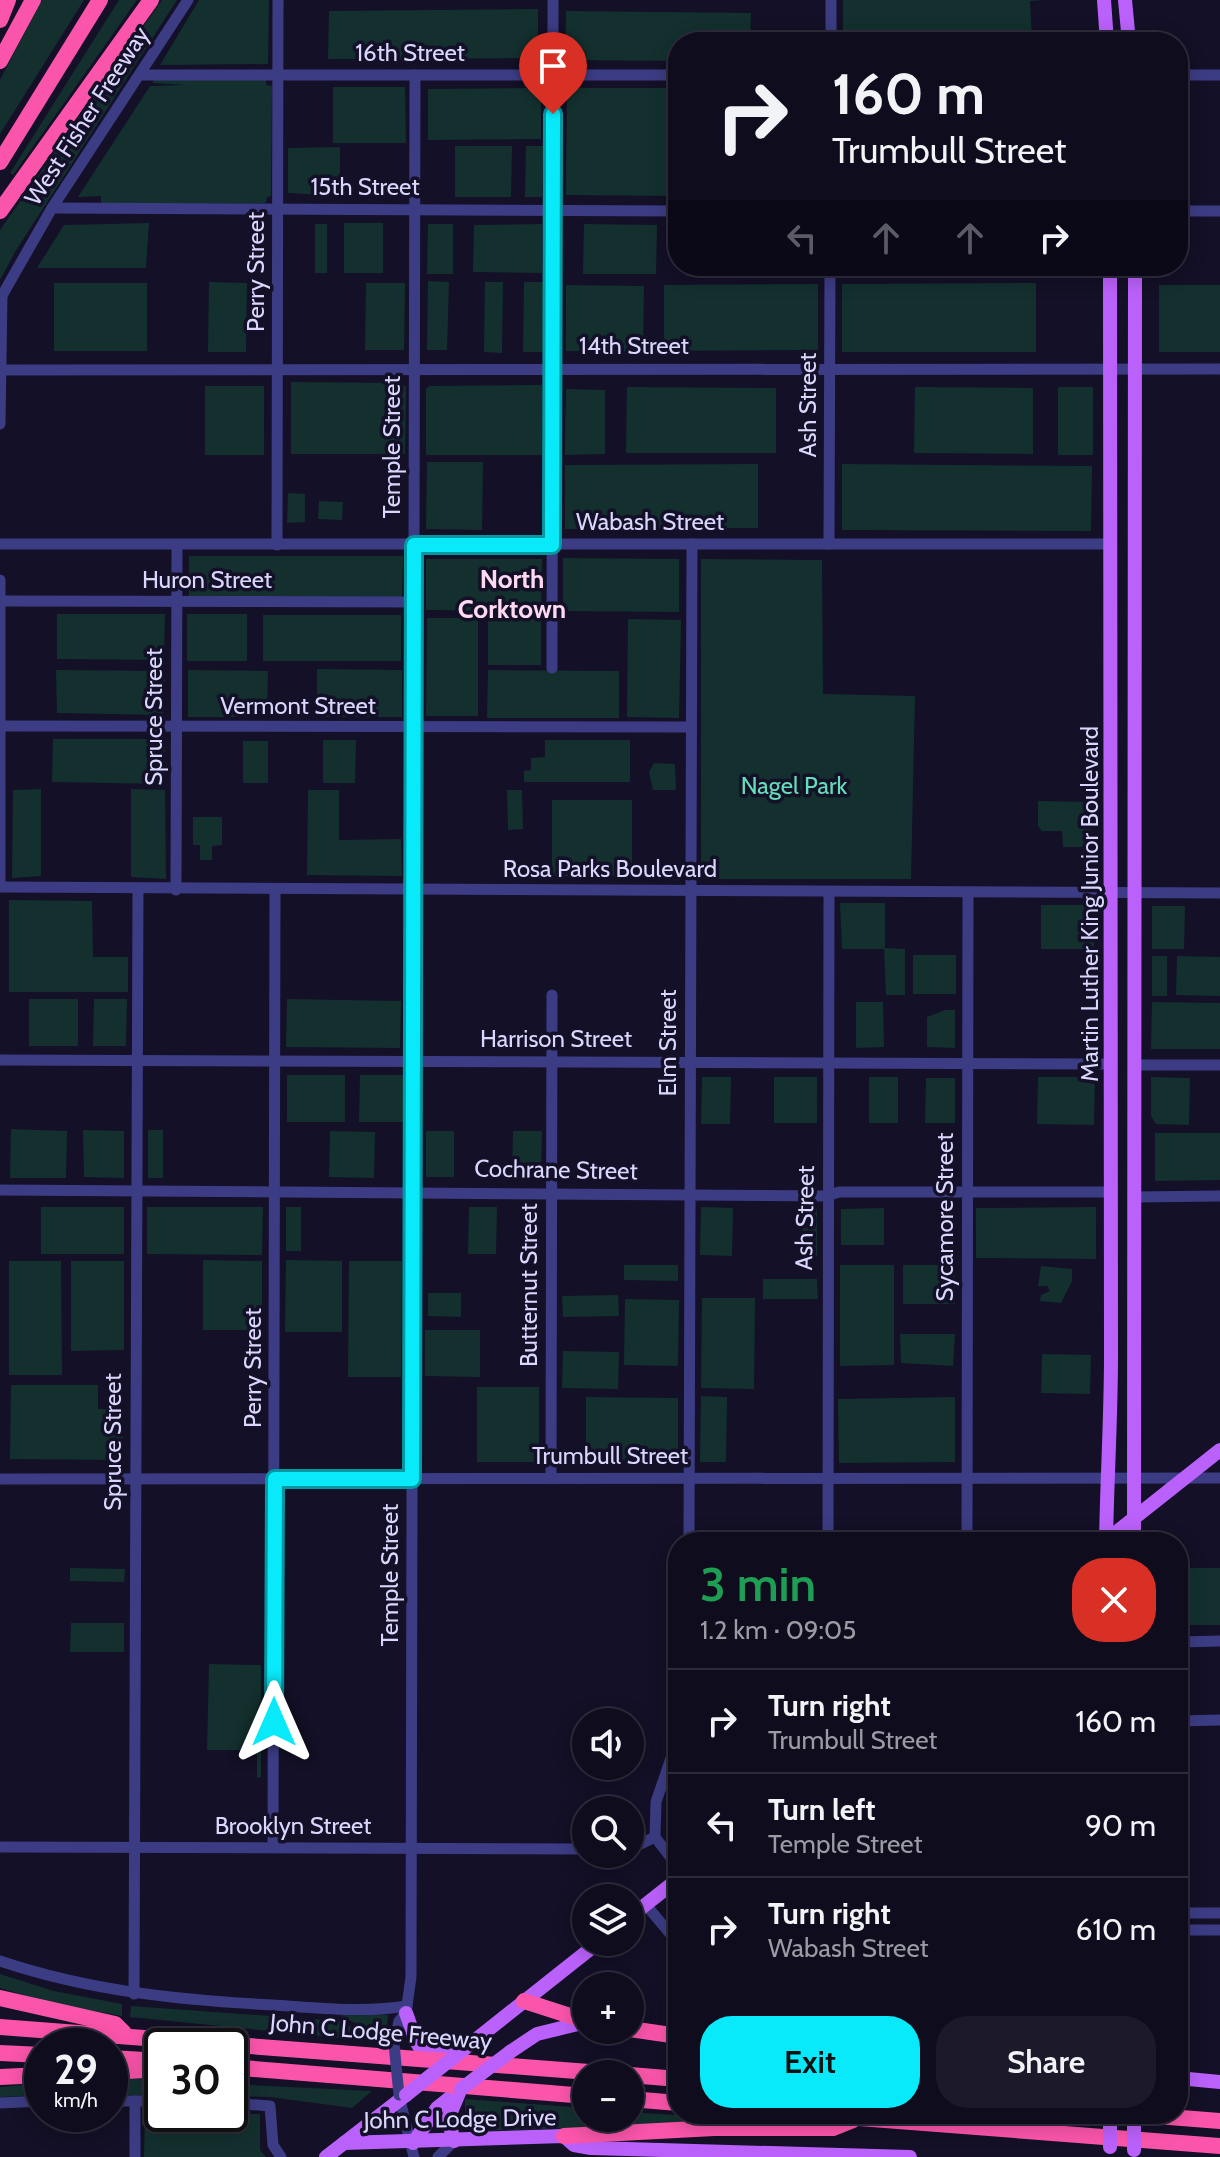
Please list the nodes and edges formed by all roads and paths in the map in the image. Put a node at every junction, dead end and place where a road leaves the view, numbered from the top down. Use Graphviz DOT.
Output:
graph roads {
  1 [pos="8,0"];
  2 [pos="33,0"];
  3 [pos="100,0"];
  4 [pos="108,0"];
  5 [pos="151,0"];
  6 [pos="188,0"];
  7 [pos="278,0"];
  8 [pos="553,0"];
  9 [pos="831,0"];
  10 [pos="1104,0"];
  11 [pos="1125,0"];
  12 [pos="0,20"];
  13 [pos="831,32"];
  14 [pos="1106,32"];
  15 [pos="1128,32"];
  16 [pos="65,57"];
  17 [pos="0,61"];
  18 [pos="142,75"];
  19 [pos="278,75"];
  20 [pos="415,75"];
  21 [pos="553,75"];
  22 [pos="668,75"];
  23 [pos="1188,75"];
  24 [pos="1220,75"];
  25 [pos="0,162"];
  26 [pos="52,208"];
  27 [pos="278,209"];
  28 [pos="415,209"];
  29 [pos="0,211"];
  30 [pos="553,211"];
  31 [pos="668,211"];
  32 [pos="1188,211"];
  33 [pos="1220,211"];
  34 [pos="830,276"];
  35 [pos="1110,276"];
  36 [pos="1135,276"];
  37 [pos="1,297"];
  38 [pos="1134,326"];
  39 [pos="1109,329"];
  40 [pos="277,368"];
  41 [pos="415,368"];
  42 [pos="553,368"];
  43 [pos="830,368"];
  44 [pos="1109,368"];
  45 [pos="1136,368"];
  46 [pos="1220,369"];
  47 [pos="1,370"];
  48 [pos="0,424"];
  49 [pos="0,544"];
  50 [pos="692,544"];
  51 [pos="829,544"];
  52 [pos="1109,544"];
  53 [pos="177,545"];
  54 [pos="277,545"];
  55 [pos="414,545"];
  56 [pos="552,545"];
  57 [pos="0,580"];
  58 [pos="1112,594"];
  59 [pos="1136,595"];
  60 [pos="1,601"];
  61 [pos="176,602"];
  62 [pos="414,602"];
  63 [pos="1113,641"];
  64 [pos="1136,643"];
  65 [pos="552,668"];
  66 [pos="2,726"];
  67 [pos="691,727"];
  68 [pos="176,728"];
  69 [pos="414,729"];
  70 [pos="0,886"];
  71 [pos="138,890"];
  72 [pos="176,890"];
  73 [pos="275,890"];
  74 [pos="413,890"];
  75 [pos="691,892"];
  76 [pos="829,893"];
  77 [pos="968,893"];
  78 [pos="1108,893"];
  79 [pos="1135,893"];
  80 [pos="1220,893"];
  81 [pos="1135,925"];
  82 [pos="1108,927"];
  83 [pos="552,995"];
  84 [pos="0,1060"];
  85 [pos="137,1060"];
  86 [pos="275,1060"];
  87 [pos="552,1060"];
  88 [pos="413,1061"];
  89 [pos="690,1063"];
  90 [pos="828,1063"];
  91 [pos="967,1064"];
  92 [pos="1112,1064"];
  93 [pos="1135,1065"];
  94 [pos="1220,1065"];
  95 [pos="1111,1105"];
  96 [pos="1135,1108"];
  97 [pos="1135,1148"];
  98 [pos="1112,1155"];
  99 [pos="0,1190"];
  100 [pos="551,1191"];
  101 [pos="967,1191"];
  102 [pos="137,1192"];
  103 [pos="275,1192"];
  104 [pos="413,1192"];
  105 [pos="1112,1192"];
  106 [pos="690,1194"];
  107 [pos="827,1196"];
  108 [pos="1220,1196"];
  109 [pos="1135,1197"];
  110 [pos="1134,1304"];
  111 [pos="1111,1310"];
  112 [pos="1134,1352"];
  113 [pos="1111,1357"];
  114 [pos="1220,1450"];
  115 [pos="135,1478"];
  116 [pos="551,1478"];
  117 [pos="690,1478"];
  118 [pos="829,1478"];
  119 [pos="967,1478"];
  120 [pos="1110,1478"];
  121 [pos="1134,1478"];
  122 [pos="1183,1478"];
  123 [pos="1220,1478"];
  124 [pos="0,1479"];
  125 [pos="275,1479"];
  126 [pos="412,1479"];
  127 [pos="1134,1519"];
  128 [pos="689,1532"];
  129 [pos="828,1532"];
  130 [pos="967,1532"];
  131 [pos="1107,1532"];
  132 [pos="1117,1532"];
  133 [pos="1134,1532"];
  134 [pos="1220,1641"];
  135 [pos="1188,1642"];
  136 [pos="1220,1720"];
  137 [pos="1188,1721"];
  138 [pos="668,1767"];
  139 [pos="655,1837"];
  140 [pos="644,1842"];
  141 [pos="0,1847"];
  142 [pos="273,1847"];
  143 [pos="411,1848"];
  144 [pos="135,1849"];
  145 [pos="572,1849"];
  146 [pos="668,1854"];
  147 [pos="668,1887"];
  148 [pos="646,1905"];
  149 [pos="1188,1913"];
  150 [pos="1220,1913"];
  151 [pos="1188,1930"];
  152 [pos="1220,1930"];
  153 [pos="668,1931"];
  154 [pos="581,1956"];
  155 [pos="0,1961"];
  156 [pos="134,1994"];
  157 [pos="0,1998"];
  158 [pos="524,2001"];
  159 [pos="407,2010"];
  160 [pos="572,2017"];
  161 [pos="572,2025"];
  162 [pos="0,2027"];
  163 [pos="24,2028"];
  164 [pos="119,2028"];
  165 [pos="644,2031"];
  166 [pos="128,2034"];
  167 [pos="668,2035"];
  168 [pos="464,2049"];
  169 [pos="0,2053"];
  170 [pos="24,2054"];
  171 [pos="248,2068"];
  172 [pos="572,2070"];
  173 [pos="24,2076"];
  174 [pos="644,2076"];
  175 [pos="0,2077"];
  176 [pos="668,2078"];
  177 [pos="1188,2079"];
  178 [pos="1220,2082"];
  179 [pos="456,2095"];
  180 [pos="572,2095"];
  181 [pos="401,2097"];
  182 [pos="644,2100"];
  183 [pos="128,2101"];
  184 [pos="135,2101"];
  185 [pos="144,2101"];
  186 [pos="24,2102"];
  187 [pos="668,2102"];
  188 [pos="0,2103"];
  189 [pos="248,2104"];
  190 [pos="1188,2118"];
  191 [pos="1220,2121"];
  192 [pos="843,2124"];
  193 [pos="936,2124"];
  194 [pos="1110,2124"];
  195 [pos="1133,2124"];
  196 [pos="564,2136"];
  197 [pos="454,2141"];
  198 [pos="344,2143"];
  199 [pos="1220,2146"];
  200 [pos="414,2150"];
  201 [pos="1110,2152"];
  202 [pos="636,2153"];
  203 [pos="1134,2153"];
  204 [pos="890,2156"];
  205 [pos="135,2157"];
  206 [pos="281,2157"];
  207 [pos="326,2157"];
  208 [pos="438,2157"];
  209 [pos="910,2157"];
  1 -- 12 [label="highway"];
  2 -- 17 [label="highway"];
  3 -- 16 [label="highway"];
  4 -- 16 [label="highway"];
  5 -- 29 [label="highway"];
  6 -- 18 [label="street, West Fisher Freeway"];
  7 -- 19 [label="street, Perry Street"];
  8 -- 21 [label="street"];
  9 -- 13 [label="street"];
  10 -- 14 [label="main road"];
  11 -- 15 [label="main road"];
  16 -- 25 [label="highway"];
  18 -- 19 [label="street, 16th Street"];
  18 -- 26 [label="street, West Fisher Freeway"];
  19 -- 20 [label="street, 16th Street"];
  19 -- 27 [label="street, Perry Street"];
  20 -- 21 [label="street, 16th Street"];
  20 -- 28 [label="street, Temple Street"];
  21 -- 22 [label="street, 16th Street"];
  21 -- 30 [label="street"];
  23 -- 24 [label="street"];
  26 -- 27 [label="street, 15th Street"];
  26 -- 37 [label="street, West Fisher Freeway"];
  27 -- 28 [label="street, 15th Street"];
  27 -- 40 [label="street, Perry Street"];
  28 -- 30 [label="street, 15th Street"];
  28 -- 41 [label="street, Temple Street"];
  30 -- 31 [label="street, 15th Street"];
  30 -- 42 [label="street"];
  32 -- 33 [label="street"];
  34 -- 43 [label="street, Ash Street"];
  35 -- 39 [label="main road, Martin Luther King Junior Boulevard"];
  36 -- 38 [label="main road, Martin Luther King Junior Boulevard"];
  37 -- 47 [label="street"];
  38 -- 39 [label="main road"];
  38 -- 45 [label="main road, Martin Luther King Junior Boulevard"];
  39 -- 44 [label="main road, Martin Luther King Junior Boulevard"];
  40 -- 41 [label="street, 14th Street"];
  40 -- 47 [label="street, 14th Street"];
  40 -- 54 [label="street, Perry Street"];
  41 -- 42 [label="street, 14th Street"];
  41 -- 55 [label="street, Temple Street"];
  42 -- 43 [label="street, 14th Street"];
  42 -- 56 [label="street"];
  43 -- 44 [label="street, 14th Street"];
  43 -- 51 [label="street, Ash Street"];
  44 -- 45 [label="street, 14th Street"];
  44 -- 52 [label="main road, Martin Luther King Junior Boulevard"];
  45 -- 46 [label="street, 14th Street"];
  45 -- 59 [label="main road, Martin Luther King Junior Boulevard"];
  47 -- 48 [label="street"];
  49 -- 53 [label="street, Wabash Street"];
  50 -- 51 [label="street, Wabash Street"];
  50 -- 56 [label="street, Wabash Street"];
  50 -- 67 [label="street, Elm Street"];
  51 -- 52 [label="street, Wabash Street"];
  52 -- 58 [label="main road, Martin Luther King Junior Boulevard"];
  53 -- 54 [label="street, Wabash Street"];
  53 -- 61 [label="street, Spruce Street"];
  54 -- 55 [label="street, Wabash Street"];
  55 -- 56 [label="street, Wabash Street"];
  55 -- 62 [label="street, Temple Street"];
  56 -- 65 [label="street"];
  57 -- 60 [label="street"];
  58 -- 59 [label="main road"];
  58 -- 63 [label="main road, Martin Luther King Junior Boulevard"];
  59 -- 64 [label="main road, Martin Luther King Junior Boulevard"];
  60 -- 61 [label="street, Huron Street"];
  60 -- 66 [label="street"];
  61 -- 62 [label="street, Huron Street"];
  61 -- 68 [label="street, Spruce Street"];
  62 -- 69 [label="street, Temple Street"];
  63 -- 64 [label="main road"];
  63 -- 78 [label="main road, Martin Luther King Junior Boulevard"];
  64 -- 79 [label="main road, Martin Luther King Junior Boulevard"];
  66 -- 68 [label="street, Vermont Street"];
  66 -- 70 [label="street"];
  67 -- 69 [label="street, Vermont Street"];
  67 -- 75 [label="street, Elm Street"];
  68 -- 69 [label="street, Vermont Street"];
  68 -- 72 [label="street, Spruce Street"];
  69 -- 74 [label="street, Temple Street"];
  70 -- 71 [label="street, Rosa Parks Boulevard"];
  71 -- 72 [label="street, Rosa Parks Boulevard"];
  71 -- 85 [label="street, Spruce Street"];
  72 -- 73 [label="street, Rosa Parks Boulevard"];
  73 -- 74 [label="street, Rosa Parks Boulevard"];
  73 -- 86 [label="street, Perry Street"];
  74 -- 75 [label="street, Rosa Parks Boulevard"];
  74 -- 88 [label="street, Temple Street"];
  75 -- 76 [label="street, Rosa Parks Boulevard"];
  75 -- 89 [label="street, Elm Street"];
  76 -- 77 [label="street, Rosa Parks Boulevard"];
  76 -- 90 [label="street, Ash Street"];
  77 -- 78 [label="street, Rosa Parks Boulevard"];
  77 -- 91 [label="street, Sycamore Street"];
  78 -- 79 [label="street, Rosa Parks Boulevard"];
  78 -- 82 [label="main road, Martin Luther King Junior Boulevard"];
  79 -- 80 [label="street, Rosa Parks Boulevard"];
  79 -- 81 [label="main road, Martin Luther King Junior Boulevard"];
  81 -- 82 [label="main road"];
  81 -- 93 [label="main road, Martin Luther King Junior Boulevard"];
  82 -- 92 [label="main road, Martin Luther King Junior Boulevard"];
  83 -- 87 [label="street, Butternut Street"];
  84 -- 85 [label="street, Harrison Street"];
  85 -- 86 [label="street, Harrison Street"];
  85 -- 102 [label="street, Spruce Street"];
  86 -- 88 [label="street, Harrison Street"];
  86 -- 103 [label="street, Perry Street"];
  87 -- 88 [label="street, Harrison Street"];
  87 -- 89 [label="street, Harrison Street"];
  87 -- 100 [label="street, Butternut Street"];
  88 -- 104 [label="street, Temple Street"];
  89 -- 90 [label="street, Harrison Street"];
  89 -- 106 [label="street, Elm Street"];
  90 -- 91 [label="street, Harrison Street"];
  90 -- 107 [label="street, Ash Street"];
  91 -- 92 [label="street, Harrison Street"];
  91 -- 101 [label="street, Sycamore Street"];
  92 -- 95 [label="main road, Martin Luther King Junior Boulevard"];
  93 -- 94 [label="street"];
  93 -- 96 [label="main road, Martin Luther King Junior Boulevard"];
  95 -- 96 [label="main road"];
  95 -- 98 [label="main road, Martin Luther King Junior Boulevard"];
  96 -- 97 [label="main road, Martin Luther King Junior Boulevard"];
  97 -- 98 [label="main road"];
  97 -- 109 [label="main road, Martin Luther King Junior Boulevard"];
  98 -- 105 [label="main road, Martin Luther King Junior Boulevard"];
  99 -- 102 [label="street, Cochrane Street"];
  100 -- 104 [label="street, Cochrane Street"];
  100 -- 106 [label="street, Cochrane Street"];
  100 -- 116 [label="street, Butternut Street"];
  101 -- 105 [label="street, Cochrane Street"];
  101 -- 107 [label="street, Cochrane Street"];
  101 -- 119 [label="street, Sycamore Street"];
  102 -- 103 [label="street, Cochrane Street"];
  102 -- 115 [label="street, Spruce Street"];
  103 -- 104 [label="street, Cochrane Street"];
  103 -- 125 [label="street, Perry Street"];
  104 -- 126 [label="street, Temple Street"];
  105 -- 111 [label="main road, Martin Luther King Junior Boulevard"];
  106 -- 107 [label="street, Cochrane Street"];
  106 -- 117 [label="street, Elm Street"];
  107 -- 118 [label="street, Ash Street"];
  108 -- 109 [label="street"];
  109 -- 110 [label="main road, Martin Luther King Junior Boulevard"];
  110 -- 111 [label="main road"];
  110 -- 112 [label="main road, Martin Luther King Junior Boulevard"];
  111 -- 113 [label="main road, Martin Luther King Junior Boulevard"];
  112 -- 113 [label="main road"];
  112 -- 121 [label="main road, Martin Luther King Junior Boulevard"];
  113 -- 120 [label="main road, Martin Luther King Junior Boulevard"];
  114 -- 122 [label="main road"];
  115 -- 124 [label="street, Trumbull Street"];
  115 -- 125 [label="street, Trumbull Street"];
  115 -- 144 [label="street, Spruce Street"];
  116 -- 117 [label="street, Trumbull Street"];
  116 -- 126 [label="street, Trumbull Street"];
  117 -- 118 [label="street, Trumbull Street"];
  117 -- 128 [label="street, Elm Street"];
  118 -- 119 [label="street, Trumbull Street"];
  118 -- 129 [label="street, Ash Street"];
  119 -- 120 [label="street, Trumbull Street"];
  119 -- 130 [label="street, Sycamore Street"];
  120 -- 121 [label="street, Trumbull Street"];
  120 -- 131 [label="main road, Martin Luther King Junior Boulevard"];
  121 -- 122 [label="street, Trumbull Street"];
  121 -- 127 [label="main road, Martin Luther King Junior Boulevard"];
  122 -- 123 [label="street, Trumbull Street"];
  122 -- 127 [label="main road"];
  125 -- 126 [label="street, Trumbull Street"];
  125 -- 142 [label="street, Perry Street"];
  126 -- 143 [label="street, Temple Street"];
  127 -- 132 [label="main road"];
  127 -- 133 [label="main road, Martin Luther King Junior Boulevard"];
  134 -- 135 [label="street"];
  136 -- 137 [label="street"];
  138 -- 139 [label="street"];
  139 -- 140 [label="street"];
  139 -- 146 [label="street"];
  141 -- 144 [label="street, Brooklyn Street"];
  142 -- 143 [label="street, Brooklyn Street"];
  142 -- 144 [label="street, Brooklyn Street"];
  143 -- 145 [label="street, Brooklyn Street"];
  143 -- 159 [label="street, Temple Street"];
  144 -- 156 [label="street, Spruce Street"];
  147 -- 148 [label="main road"];
  148 -- 153 [label="street"];
  149 -- 150 [label="street"];
  151 -- 152 [label="street"];
  154 -- 158 [label="main road"];
  155 -- 156 [label="street"];
  156 -- 159 [label="street"];
  157 -- 164 [label="highway"];
  158 -- 160 [label="highway"];
  158 -- 168 [label="main road"];
  159 -- 168 [label="main road"];
  159 -- 181 [label="street, Temple Street, bridge"];
  161 -- 179 [label="main road, bridge"];
  162 -- 163 [label="highway, John C Lodge Freeway"];
  165 -- 167 [label="highway"];
  166 -- 172 [label="highway, John C Lodge Freeway"];
  168 -- 181 [label="main road, bridge"];
  169 -- 170 [label="highway"];
  171 -- 180 [label="highway, John C Lodge Freeway"];
  173 -- 175 [label="highway"];
  174 -- 176 [label="highway"];
  177 -- 178 [label="main road"];
  179 -- 197 [label="main road"];
  179 -- 200 [label="main road"];
  181 -- 198 [label="main road"];
  181 -- 200 [label="street, Temple Street"];
  182 -- 187 [label="highway"];
  183 -- 184 [label="street"];
  184 -- 185 [label="street"];
  184 -- 205 [label="street"];
  186 -- 188 [label="street"];
  189 -- 206 [label="street"];
  190 -- 191 [label="highway"];
  192 -- 196 [label="highway"];
  193 -- 199 [label="highway"];
  194 -- 201 [label="main road, bridge"];
  195 -- 203 [label="main road, bridge"];
  196 -- 197 [label="main road, John C Lodge Drive"];
  196 -- 202 [label="main road, John C Lodge Drive"];
  197 -- 200 [label="main road, John C Lodge Drive"];
  197 -- 208 [label="street"];
  198 -- 200 [label="main road, John C Lodge Drive"];
  198 -- 207 [label="main road"];
  202 -- 204 [label="main road, John C Lodge Drive"];
  204 -- 209 [label="main road, John C Lodge Drive"];
}
